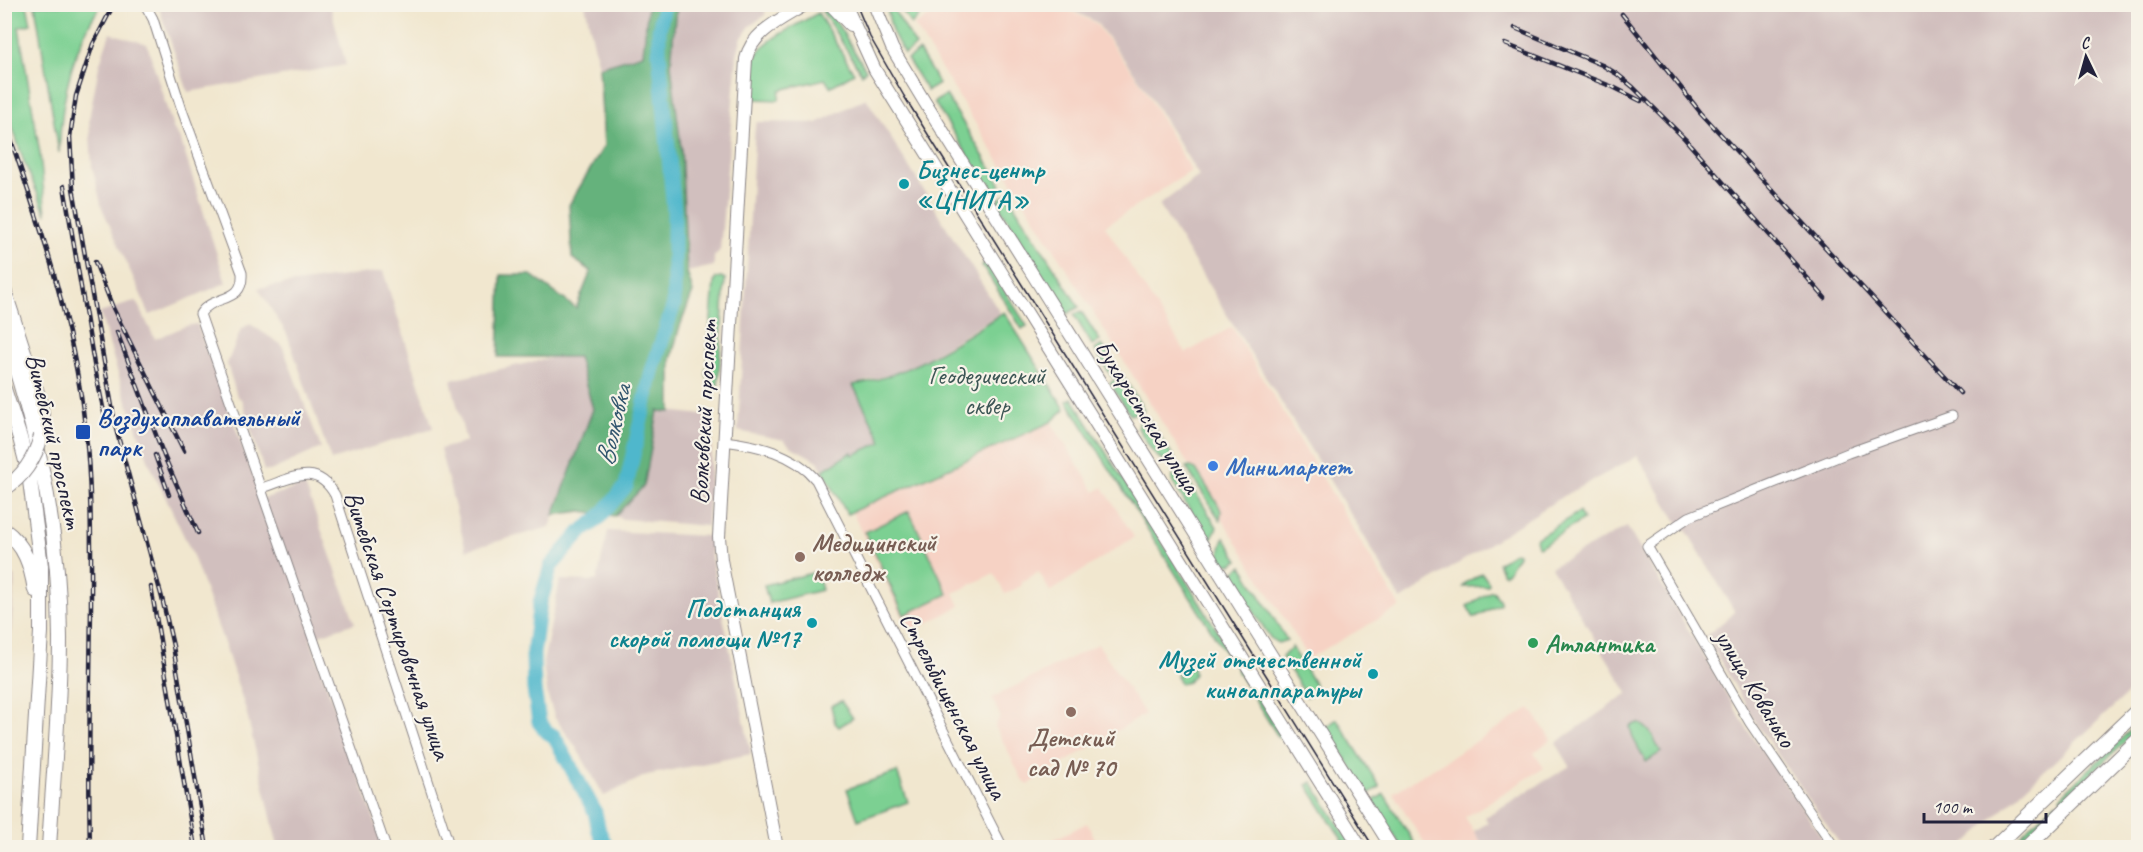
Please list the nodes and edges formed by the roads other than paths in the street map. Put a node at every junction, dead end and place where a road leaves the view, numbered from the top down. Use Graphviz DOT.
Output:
graph roads {
  1 [pos="806,4"];
  2 [pos="830,4"];
  3 [pos="845,4"];
  4 [pos="147,8"];
  5 [pos="877,8"];
  6 [pos="855,30"];
  7 [pos="4,290"];
  8 [pos="4,333"];
  9 [pos="4,389"];
  10 [pos="1952,416"];
  11 [pos="724,441"];
  12 [pos="262,488"];
  13 [pos="4,489"];
  14 [pos="4,530"];
  15 [pos="41,632"];
  16 [pos="2139,710"];
  17 [pos="2139,740"];
  18 [pos="2002,844"];
  19 [pos="28,848"];
  20 [pos="49,848"];
  21 [pos="387,848"];
  22 [pos="450,848"];
  23 [pos="777,848"];
  24 [pos="1003,848"];
  25 [pos="1361,848"];
  26 [pos="1392,848"];
  27 [pos="1835,848"];
  28 [pos="2026,848"];
  1 -- 11 [label="main road, Волковский проспект"];
  2 -- 6 [label="main road"];
  3 -- 6 [label="main road, Бухарестская улица"];
  4 -- 12 [label="street"];
  5 -- 26 [label="main road, Бухарестская улица"];
  6 -- 25 [label="main road, Бухарестская улица"];
  7 -- 13 [label="main road, bridge"];
  8 -- 20 [label="main road, Витебский проспект"];
  9 -- 15 [label="main road, Витебский проспект"];
  10 -- 27 [label="street, улица Кованько"];
  11 -- 23 [label="main road, Волковский проспект"];
  11 -- 24 [label="street, Стрельбищенская улица"];
  12 -- 21 [label="street"];
  12 -- 22 [label="street, Витебская Сортировочная улица"];
  14 -- 15 [label="main road"];
  15 -- 19 [label="main road, Витебский проспект"];
  16 -- 18 [label="main road"];
  17 -- 28 [label="main road"];
}
